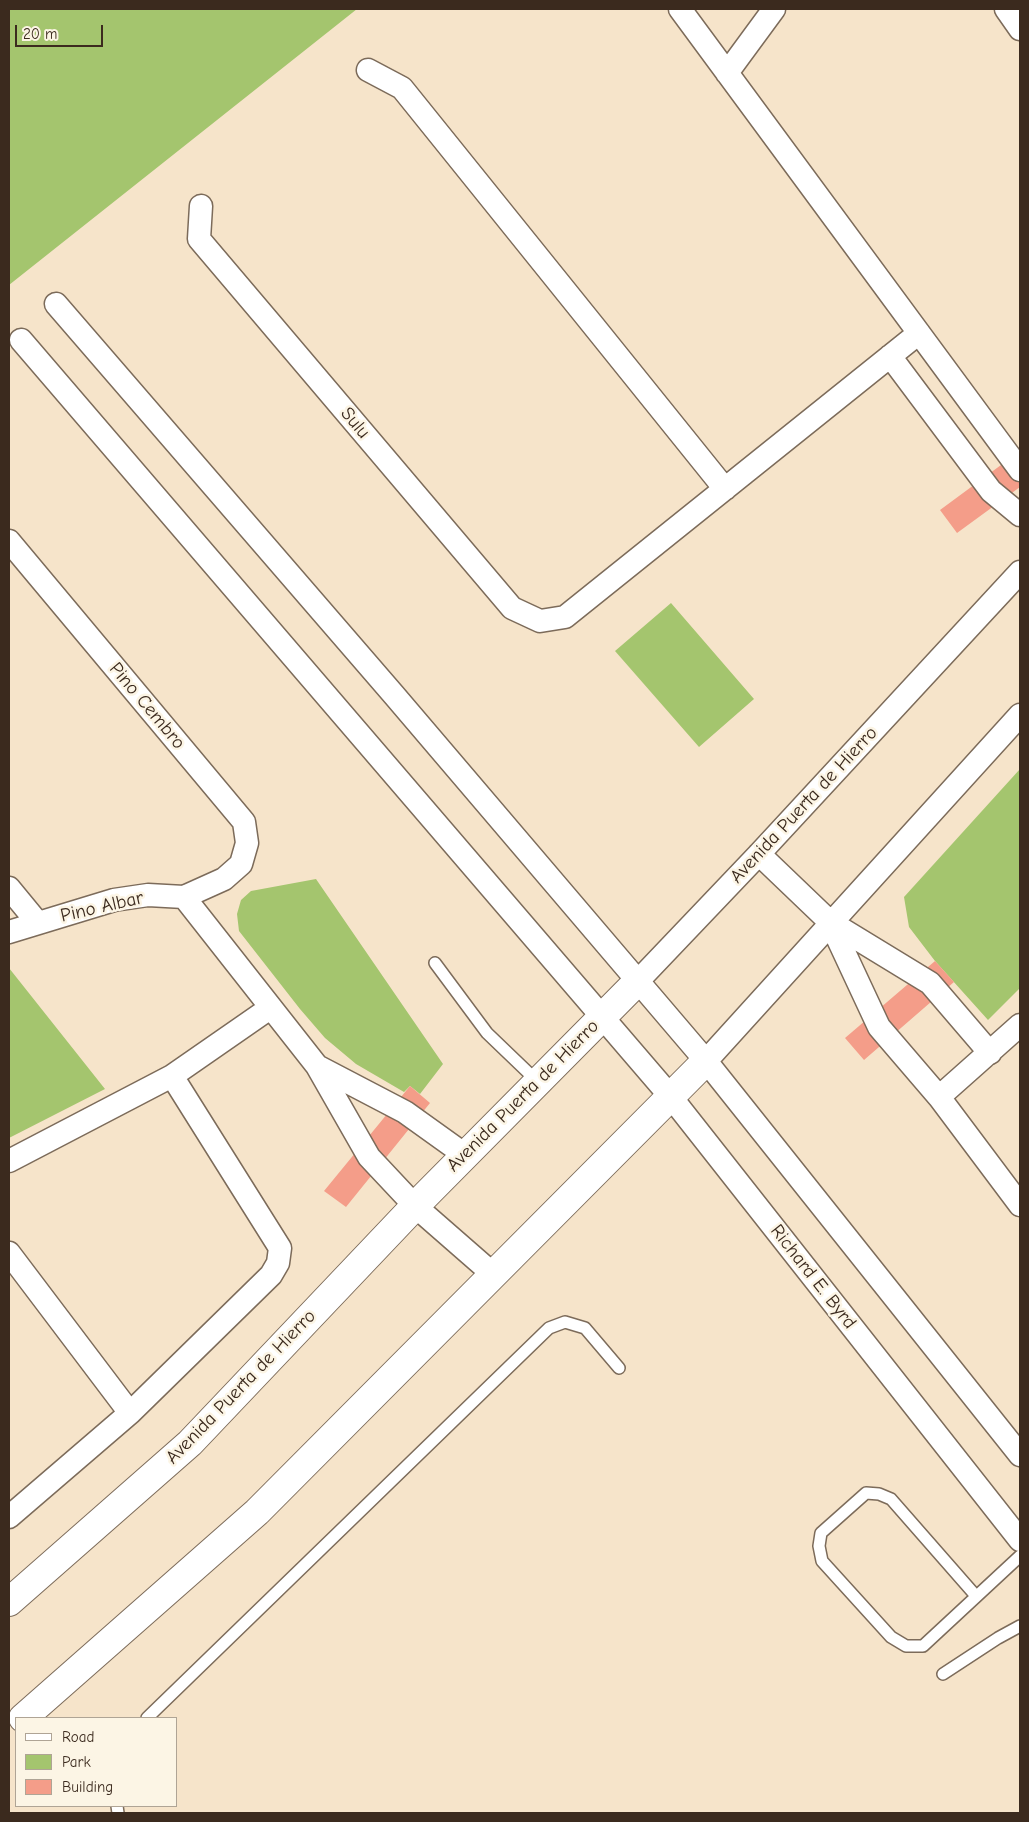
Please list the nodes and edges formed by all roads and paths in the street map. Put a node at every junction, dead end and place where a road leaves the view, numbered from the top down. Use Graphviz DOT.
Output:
graph roads {
  1 [pos="680,9"];
  2 [pos="774,9"];
  3 [pos="1006,9"];
  4 [pos="1020,29"];
  5 [pos="368,70"];
  6 [pos="727,74"];
  7 [pos="201,206"];
  8 [pos="56,304"];
  9 [pos="918,333"];
  10 [pos="21,340"];
  11 [pos="890,356"];
  12 [pos="1020,470"];
  13 [pos="725,489"];
  14 [pos="1020,514"];
  15 [pos="9,540"];
  16 [pos="1020,572"];
  17 [pos="1020,715"];
  18 [pos="759,854"];
  19 [pos="9,888"];
  20 [pos="184,898"];
  21 [pos="37,922"];
  22 [pos="830,922"];
  23 [pos="9,932"];
  24 [pos="435,963"];
  25 [pos="638,981"];
  26 [pos="270,1008"];
  27 [pos="603,1016"];
  28 [pos="1020,1025"];
  29 [pos="990,1053"];
  30 [pos="706,1061"];
  31 [pos="317,1066"];
  32 [pos="172,1076"];
  33 [pos="537,1081"];
  34 [pos="671,1097"];
  35 [pos="939,1097"];
  36 [pos="465,1154"];
  37 [pos="9,1161"];
  38 [pos="1020,1205"];
  39 [pos="415,1206"];
  40 [pos="9,1253"];
  41 [pos="494,1275"];
  42 [pos="619,1368"];
  43 [pos="130,1413"];
  44 [pos="1020,1455"];
  45 [pos="9,1516"];
  46 [pos="1020,1540"];
  47 [pos="1020,1556"];
  48 [pos="976,1596"];
  49 [pos="9,1602"];
  50 [pos="1020,1626"];
  51 [pos="942,1674"];
  52 [pos="23,1717"];
  53 [pos="148,1717"];
  1 -- 6 [label="street"];
  2 -- 6 [label="street"];
  3 -- 4 [label="street"];
  5 -- 13 [label="street"];
  6 -- 9 [label="street"];
  7 -- 13 [label="street, Sulu"];
  8 -- 25 [label="street"];
  9 -- 11 [label="street"];
  9 -- 12 [label="street"];
  10 -- 27 [label="street, Richard E. Byrd"];
  11 -- 13 [label="street"];
  11 -- 14 [label="street"];
  15 -- 20 [label="street, Pino Cembro"];
  16 -- 18 [label="street, Avenida Puerta de Hierro"];
  17 -- 22 [label="street"];
  18 -- 22 [label="street"];
  18 -- 25 [label="street, Avenida Puerta de Hierro"];
  19 -- 21 [label="street"];
  20 -- 21 [label="street, Pino Albar"];
  20 -- 26 [label="street"];
  21 -- 23 [label="street, Pino Albar"];
  22 -- 29 [label="street"];
  22 -- 30 [label="street"];
  22 -- 35 [label="street"];
  24 -- 33 [label="lane"];
  25 -- 27 [label="street, Avenida Puerta de Hierro"];
  25 -- 30 [label="street"];
  26 -- 31 [label="street"];
  26 -- 32 [label="street"];
  27 -- 33 [label="street, Avenida Puerta de Hierro"];
  27 -- 34 [label="street, Richard E. Byrd"];
  28 -- 29 [label="street"];
  29 -- 35 [label="street"];
  30 -- 34 [label="street"];
  30 -- 44 [label="street"];
  31 -- 36 [label="street"];
  31 -- 39 [label="street"];
  32 -- 37 [label="street"];
  32 -- 43 [label="street"];
  33 -- 36 [label="street, Avenida Puerta de Hierro"];
  34 -- 41 [label="street"];
  34 -- 46 [label="street, Richard E. Byrd"];
  35 -- 38 [label="street"];
  36 -- 39 [label="street, Avenida Puerta de Hierro"];
  39 -- 41 [label="street"];
  39 -- 49 [label="street, Avenida Puerta de Hierro"];
  40 -- 43 [label="street"];
  41 -- 52 [label="street"];
  42 -- 53 [label="lane"];
  43 -- 45 [label="street"];
  47 -- 48 [label="lane"];
  48 -- 48 [label="lane"];
  50 -- 51 [label="lane"];
}
